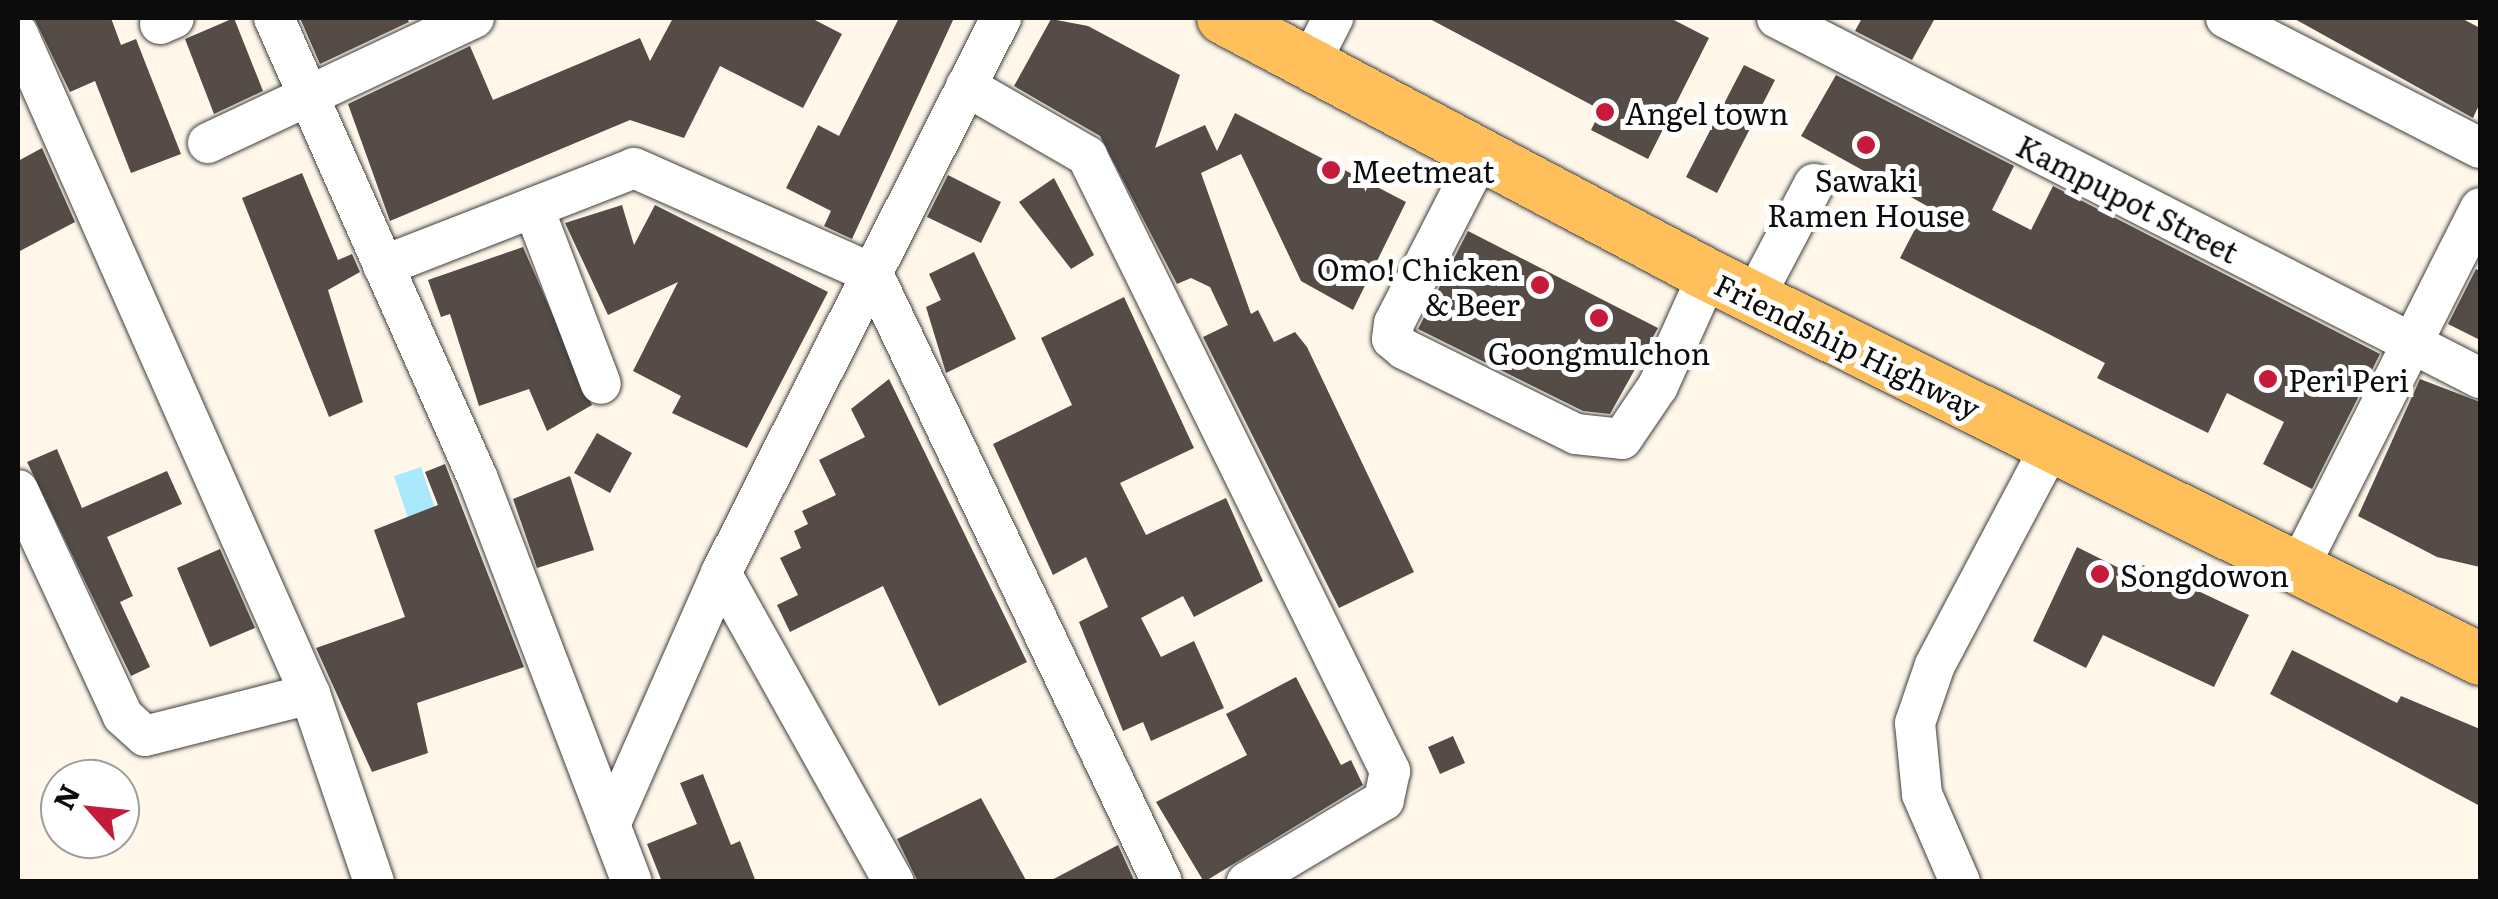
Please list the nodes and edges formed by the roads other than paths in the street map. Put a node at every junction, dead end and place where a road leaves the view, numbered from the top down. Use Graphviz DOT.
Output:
graph roads {
  1 [pos="274,18"];
  2 [pos="1001,18"];
  3 [pos="1223,18"];
  4 [pos="1333,18"];
  5 [pos="1776,18"];
  6 [pos="2226,18"];
  7 [pos="467,19"];
  8 [pos="18,34"];
  9 [pos="1309,65"];
  10 [pos="966,86"];
  11 [pos="306,96"];
  12 [pos="208,143"];
  13 [pos="2480,148"];
  14 [pos="1481,154"];
  15 [pos="1814,184"];
  16 [pos="2480,208"];
  17 [pos="534,209"];
  18 [pos="384,266"];
  19 [pos="873,274"];
  20 [pos="1708,275"];
  21 [pos="1754,298"];
  22 [pos="2411,343"];
  23 [pos="2480,378"];
  24 [pos="601,384"];
  25 [pos="2051,446"];
  26 [pos="18,490"];
  27 [pos="2299,567"];
  28 [pos="721,573"];
  29 [pos="2480,659"];
  30 [pos="310,694"];
  31 [pos="610,825"];
  32 [pos="374,882"];
  33 [pos="632,882"];
  34 [pos="894,882"];
  35 [pos="1162,882"];
  36 [pos="1247,882"];
  37 [pos="1960,882"];
  1 -- 11 [label="street"];
  2 -- 10 [label="street"];
  3 -- 9 [label="main road, Friendship Highway"];
  4 -- 9 [label="street"];
  5 -- 22 [label="street, Kampupot Street"];
  6 -- 13 [label="street"];
  7 -- 11 [label="street"];
  8 -- 30 [label="street"];
  9 -- 14 [label="main road, Friendship Highway"];
  10 -- 19 [label="street"];
  10 -- 36 [label="street"];
  11 -- 12 [label="street"];
  11 -- 18 [label="street"];
  14 -- 20 [label="main road, Friendship Highway"];
  14 -- 20 [label="street"];
  15 -- 21 [label="street"];
  16 -- 22 [label="street"];
  17 -- 18 [label="street"];
  17 -- 19 [label="street"];
  17 -- 24 [label="street"];
  18 -- 31 [label="street"];
  19 -- 28 [label="street"];
  19 -- 35 [label="street"];
  20 -- 21 [label="main road, Friendship Highway"];
  21 -- 25 [label="main road, Friendship Highway"];
  22 -- 23 [label="street, Kampupot Street"];
  22 -- 27 [label="street"];
  25 -- 27 [label="main road, Friendship Highway"];
  25 -- 37 [label="street"];
  26 -- 30 [label="street"];
  27 -- 29 [label="main road, Friendship Highway"];
  28 -- 31 [label="street"];
  28 -- 34 [label="street"];
  30 -- 32 [label="street"];
  31 -- 33 [label="street"];
}
